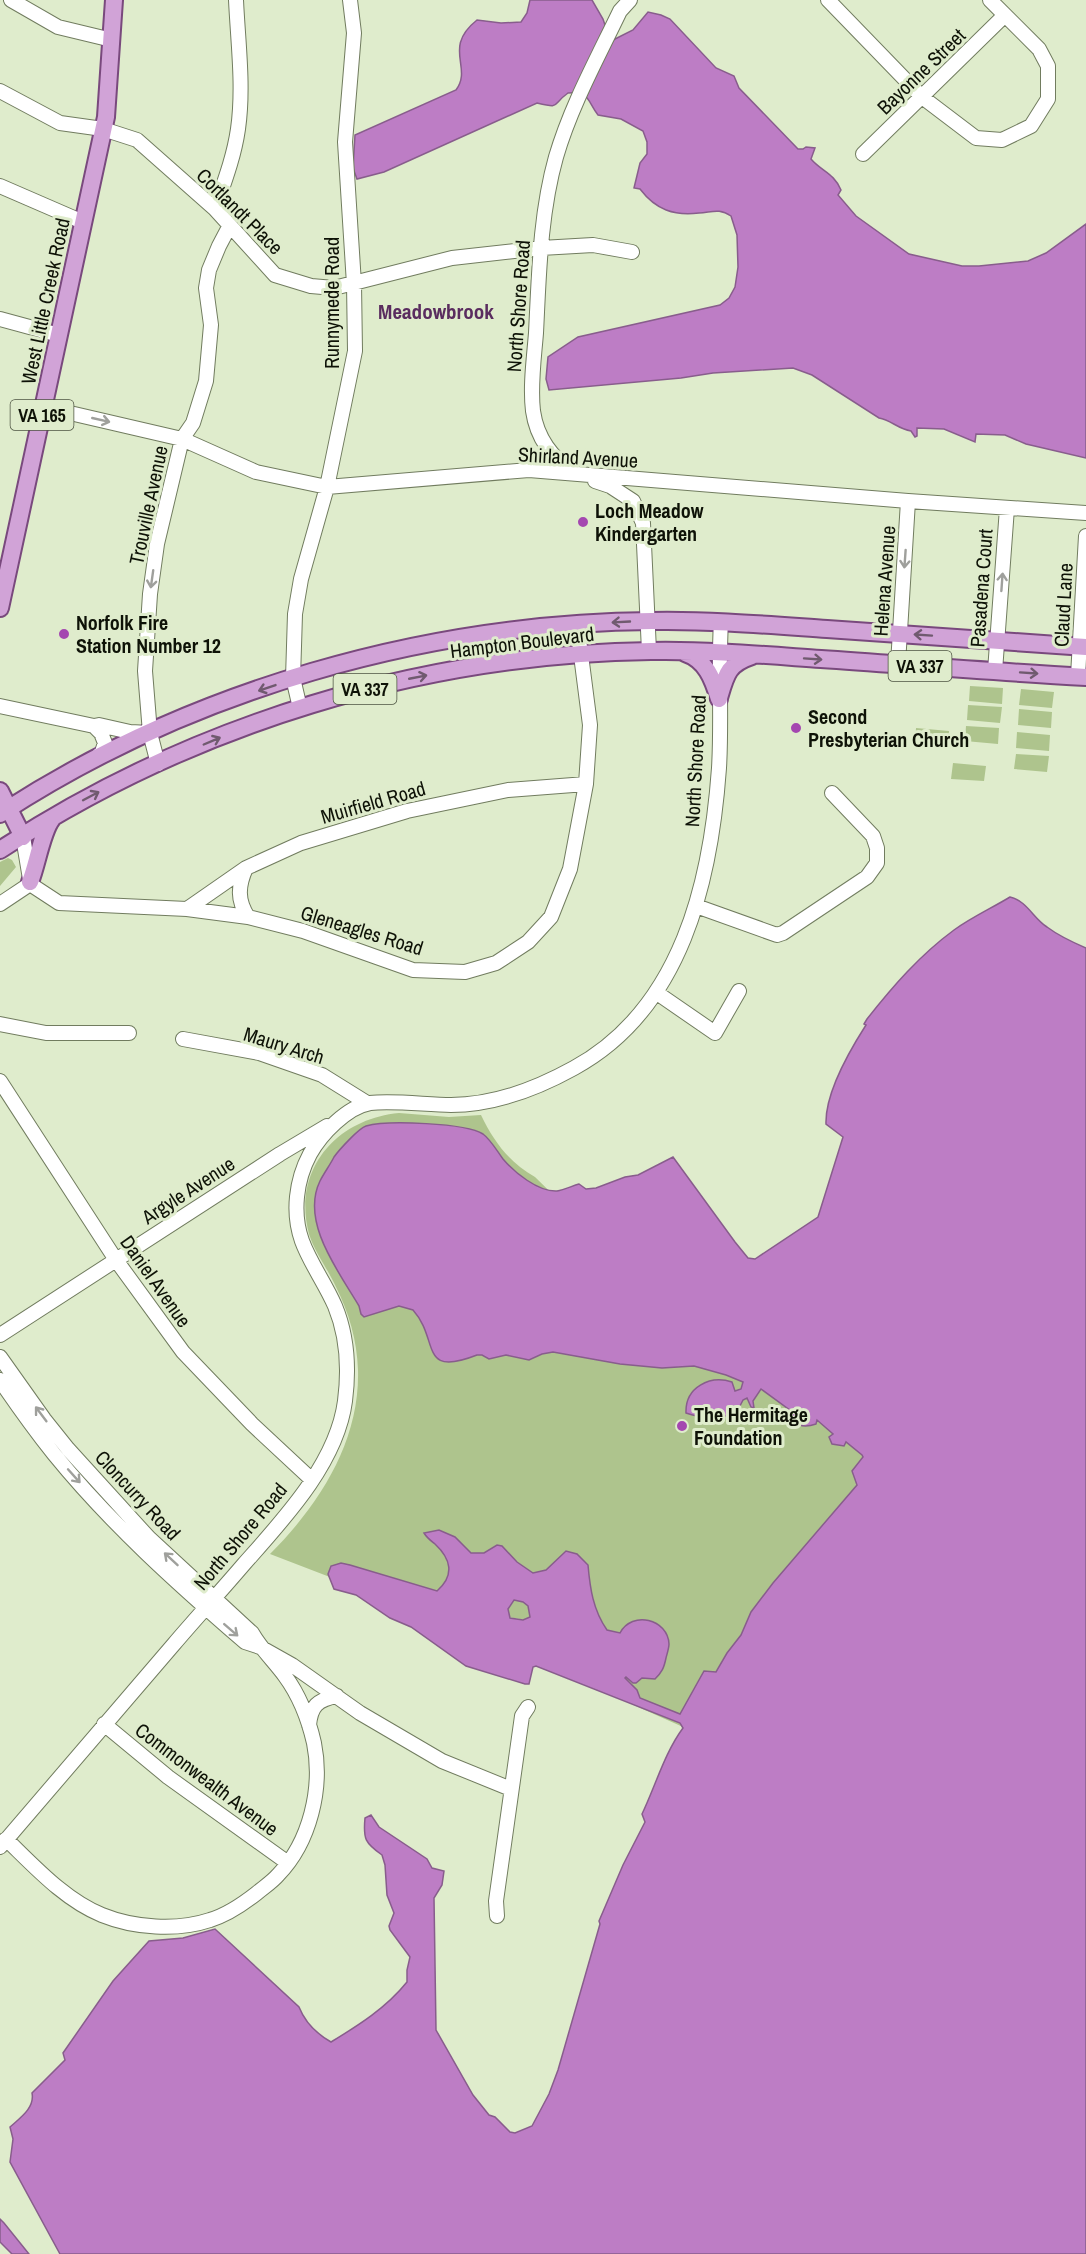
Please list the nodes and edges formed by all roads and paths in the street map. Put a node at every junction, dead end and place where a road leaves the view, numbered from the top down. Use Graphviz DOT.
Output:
graph roads {
  1 [pos="11,0"];
  2 [pos="114,0"];
  3 [pos="236,0"];
  4 [pos="350,0"];
  5 [pos="630,0"];
  6 [pos="828,0"];
  7 [pos="990,0"];
  8 [pos="1005,15"];
  9 [pos="112,40"];
  10 [pos="0,91"];
  11 [pos="922,97"];
  12 [pos="103,129"];
  13 [pos="863,154"];
  14 [pos="0,186"];
  15 [pos="215,209"];
  16 [pos="83,222"];
  17 [pos="229,227"];
  18 [pos="541,248"];
  19 [pos="632,252"];
  20 [pos="354,284"];
  21 [pos="0,319"];
  22 [pos="59,336"];
  23 [pos="44,407"];
  24 [pos="182,439"];
  25 [pos="545,446"];
  26 [pos="529,470"];
  27 [pos="574,474"];
  28 [pos="327,487"];
  29 [pos="909,501"];
  30 [pos="1007,507"];
  31 [pos="1086,513"];
  32 [pos="1086,536"];
  33 [pos="0,608"];
  34 [pos="649,621"];
  35 [pos="721,622"];
  36 [pos="577,624"];
  37 [pos="900,634"];
  38 [pos="998,641"];
  39 [pos="1083,647"];
  40 [pos="650,651"];
  41 [pos="678,651"];
  42 [pos="719,652"];
  43 [pos="582,654"];
  44 [pos="755,655"];
  45 [pos="897,664"];
  46 [pos="995,671"];
  47 [pos="1082,676"];
  48 [pos="293,678"];
  49 [pos="719,699"];
  50 [pos="0,706"];
  51 [pos="300,708"];
  52 [pos="94,726"];
  53 [pos="150,733"];
  54 [pos="92,761"];
  55 [pos="158,764"];
  56 [pos="586,784"];
  57 [pos="0,790"];
  58 [pos="832,793"];
  59 [pos="5,811"];
  60 [pos="54,817"];
  61 [pos="23,837"];
  62 [pos="0,850"];
  63 [pos="246,867"];
  64 [pos="30,883"];
  65 [pos="0,904"];
  66 [pos="696,906"];
  67 [pos="187,909"];
  68 [pos="248,917"];
  69 [pos="739,991"];
  70 [pos="657,993"];
  71 [pos="0,1023"];
  72 [pos="129,1033"];
  73 [pos="183,1039"];
  74 [pos="0,1081"];
  75 [pos="368,1103"];
  76 [pos="339,1119"];
  77 [pos="280,1154"];
  78 [pos="301,1174"];
  79 [pos="116,1260"];
  80 [pos="0,1335"];
  81 [pos="0,1357"];
  82 [pos="0,1380"];
  83 [pos="311,1479"];
  84 [pos="209,1603"];
  85 [pos="260,1647"];
  86 [pos="337,1696"];
  87 [pos="528,1707"];
  88 [pos="104,1724"];
  89 [pos="309,1726"];
  90 [pos="511,1789"];
  91 [pos="3,1843"];
  92 [pos="288,1863"];
  93 [pos="497,1916"];
  1 -- 9 [label="street"];
  2 -- 9 [label="main road, West Little Creek Road / VA 165"];
  3 -- 15 [label="street"];
  4 -- 20 [label="street, Runnymede Road"];
  5 -- 18 [label="street, North Shore Road"];
  6 -- 11 [label="street"];
  7 -- 8 [label="street"];
  8 -- 11 [label="street, Bayonne Street"];
  8 -- 11 [label="street"];
  9 -- 12 [label="main road, West Little Creek Road / VA 165"];
  10 -- 12 [label="street, Cortlandt Place"];
  11 -- 13 [label="street, Bayonne Street"];
  12 -- 15 [label="street, Cortlandt Place"];
  12 -- 16 [label="main road, West Little Creek Road / VA 165"];
  14 -- 16 [label="street"];
  15 -- 17 [label="street, Cortlandt Place"];
  16 -- 22 [label="main road, West Little Creek Road / VA 165"];
  17 -- 20 [label="street, Cortlandt Place"];
  17 -- 24 [label="street, Trouville Avenue"];
  18 -- 19 [label="street, Cortlandt Place"];
  18 -- 20 [label="street, Cortlandt Place"];
  18 -- 25 [label="street, North Shore Road"];
  20 -- 28 [label="street, Runnymede Road"];
  21 -- 22 [label="street"];
  22 -- 23 [label="main road, West Little Creek Road / VA 165"];
  23 -- 24 [label="street, Shirland Avenue, one-way"];
  23 -- 33 [label="main road, West Little Creek Road / VA 165"];
  24 -- 28 [label="street, Shirland Avenue"];
  24 -- 53 [label="street, Trouville Avenue, one-way"];
  25 -- 26 [label="street"];
  25 -- 27 [label="street, North Shore Road"];
  26 -- 27 [label="street, Shirland Avenue"];
  26 -- 28 [label="street, Shirland Avenue"];
  27 -- 29 [label="street, Shirland Avenue"];
  27 -- 34 [label="street, North Shore Road"];
  28 -- 48 [label="street, Runnymede Road"];
  29 -- 30 [label="street, Shirland Avenue"];
  29 -- 37 [label="street, Helena Avenue, one-way"];
  30 -- 31 [label="street, Shirland Avenue"];
  38 -- 30 [label="street, Pasadena Court, one-way"];
  32 -- 39 [label="street, Claud Lane"];
  34 -- 35 [label="main road, Hampton Boulevard / VA 337"];
  34 -- 36 [label="main road, Hampton Boulevard / VA 337, one-way"];
  34 -- 40 [label="street, North Shore Road"];
  35 -- 37 [label="main road, Hampton Boulevard / VA 337"];
  35 -- 42 [label="street, North Shore Road"];
  36 -- 43 [label="street, Gleneagles Road"];
  36 -- 48 [label="main road, Hampton Boulevard / VA 337"];
  38 -- 37 [label="main road, Hampton Boulevard / VA 337, one-way"];
  37 -- 45 [label="street, Helena Avenue"];
  38 -- 39 [label="main road, Hampton Boulevard / VA 337"];
  38 -- 46 [label="street, Pasadena Court"];
  39 -- 47 [label="street, Claud Lane"];
  40 -- 41 [label="main road, Hampton Boulevard / VA 337"];
  40 -- 43 [label="main road, Hampton Boulevard / VA 337"];
  41 -- 42 [label="main road, Hampton Boulevard / VA 337"];
  41 -- 49 [label="main road"];
  42 -- 44 [label="main road, Hampton Boulevard / VA 337"];
  42 -- 49 [label="street, North Shore Road"];
  51 -- 43 [label="main road, Hampton Boulevard / VA 337, one-way"];
  43 -- 56 [label="street, Gleneagles Road"];
  44 -- 45 [label="main road, Hampton Boulevard / VA 337, one-way"];
  44 -- 49 [label="main road"];
  45 -- 46 [label="main road, Hampton Boulevard / VA 337"];
  46 -- 47 [label="main road, Hampton Boulevard / VA 337, one-way"];
  48 -- 51 [label="street, Runnymede Road"];
  48 -- 53 [label="main road, Hampton Boulevard / VA 337, one-way"];
  49 -- 66 [label="street, North Shore Road"];
  50 -- 52 [label="street"];
  55 -- 51 [label="main road, Hampton Boulevard / VA 337, one-way"];
  52 -- 53 [label="street"];
  52 -- 54 [label="street"];
  53 -- 54 [label="main road, Hampton Boulevard / VA 337"];
  53 -- 55 [label="street, Trouville Avenue"];
  54 -- 59 [label="main road, Hampton Boulevard / VA 337"];
  60 -- 55 [label="main road, Hampton Boulevard / VA 337, one-way"];
  56 -- 63 [label="street, Muirfield Road"];
  56 -- 68 [label="street, Gleneagles Road"];
  57 -- 59 [label="main road"];
  58 -- 66 [label="street"];
  59 -- 61 [label="main road"];
  60 -- 61 [label="main road, Hampton Boulevard / VA 337"];
  60 -- 64 [label="main road"];
  61 -- 62 [label="main road, Hampton Boulevard / VA 337"];
  61 -- 64 [label="street"];
  63 -- 67 [label="street, Muirfield Road"];
  63 -- 68 [label="street"];
  64 -- 65 [label="street"];
  64 -- 67 [label="street, Gleneagles Road"];
  66 -- 70 [label="street, North Shore Road"];
  67 -- 68 [label="street, Gleneagles Road"];
  69 -- 70 [label="street"];
  70 -- 75 [label="street, North Shore Road"];
  71 -- 72 [label="street"];
  73 -- 75 [label="street, Maury Arch"];
  74 -- 79 [label="street, Daniel Avenue"];
  75 -- 76 [label="street, North Shore Road"];
  76 -- 77 [label="street, Argyle Avenue"];
  76 -- 78 [label="street, North Shore Road"];
  77 -- 78 [label="street"];
  77 -- 79 [label="street, Argyle Avenue"];
  78 -- 83 [label="street, North Shore Road"];
  79 -- 80 [label="street, Argyle Avenue"];
  79 -- 83 [label="street, Daniel Avenue"];
  84 -- 81 [label="street, Cloncurry Road, one-way"];
  82 -- 84 [label="street, Cloncurry Road, one-way"];
  83 -- 84 [label="street, North Shore Road"];
  84 -- 85 [label="street, Cloncurry Road"];
  84 -- 88 [label="street, North Shore Road"];
  85 -- 86 [label="street, Cloncurry Road"];
  85 -- 89 [label="street"];
  86 -- 89 [label="street"];
  86 -- 90 [label="street, Cloncurry Road"];
  87 -- 90 [label="street"];
  88 -- 91 [label="street, North Shore Road"];
  88 -- 92 [label="street, Commonwealth Avenue"];
  89 -- 92 [label="street"];
  90 -- 93 [label="street"];
  91 -- 92 [label="street"];
}
